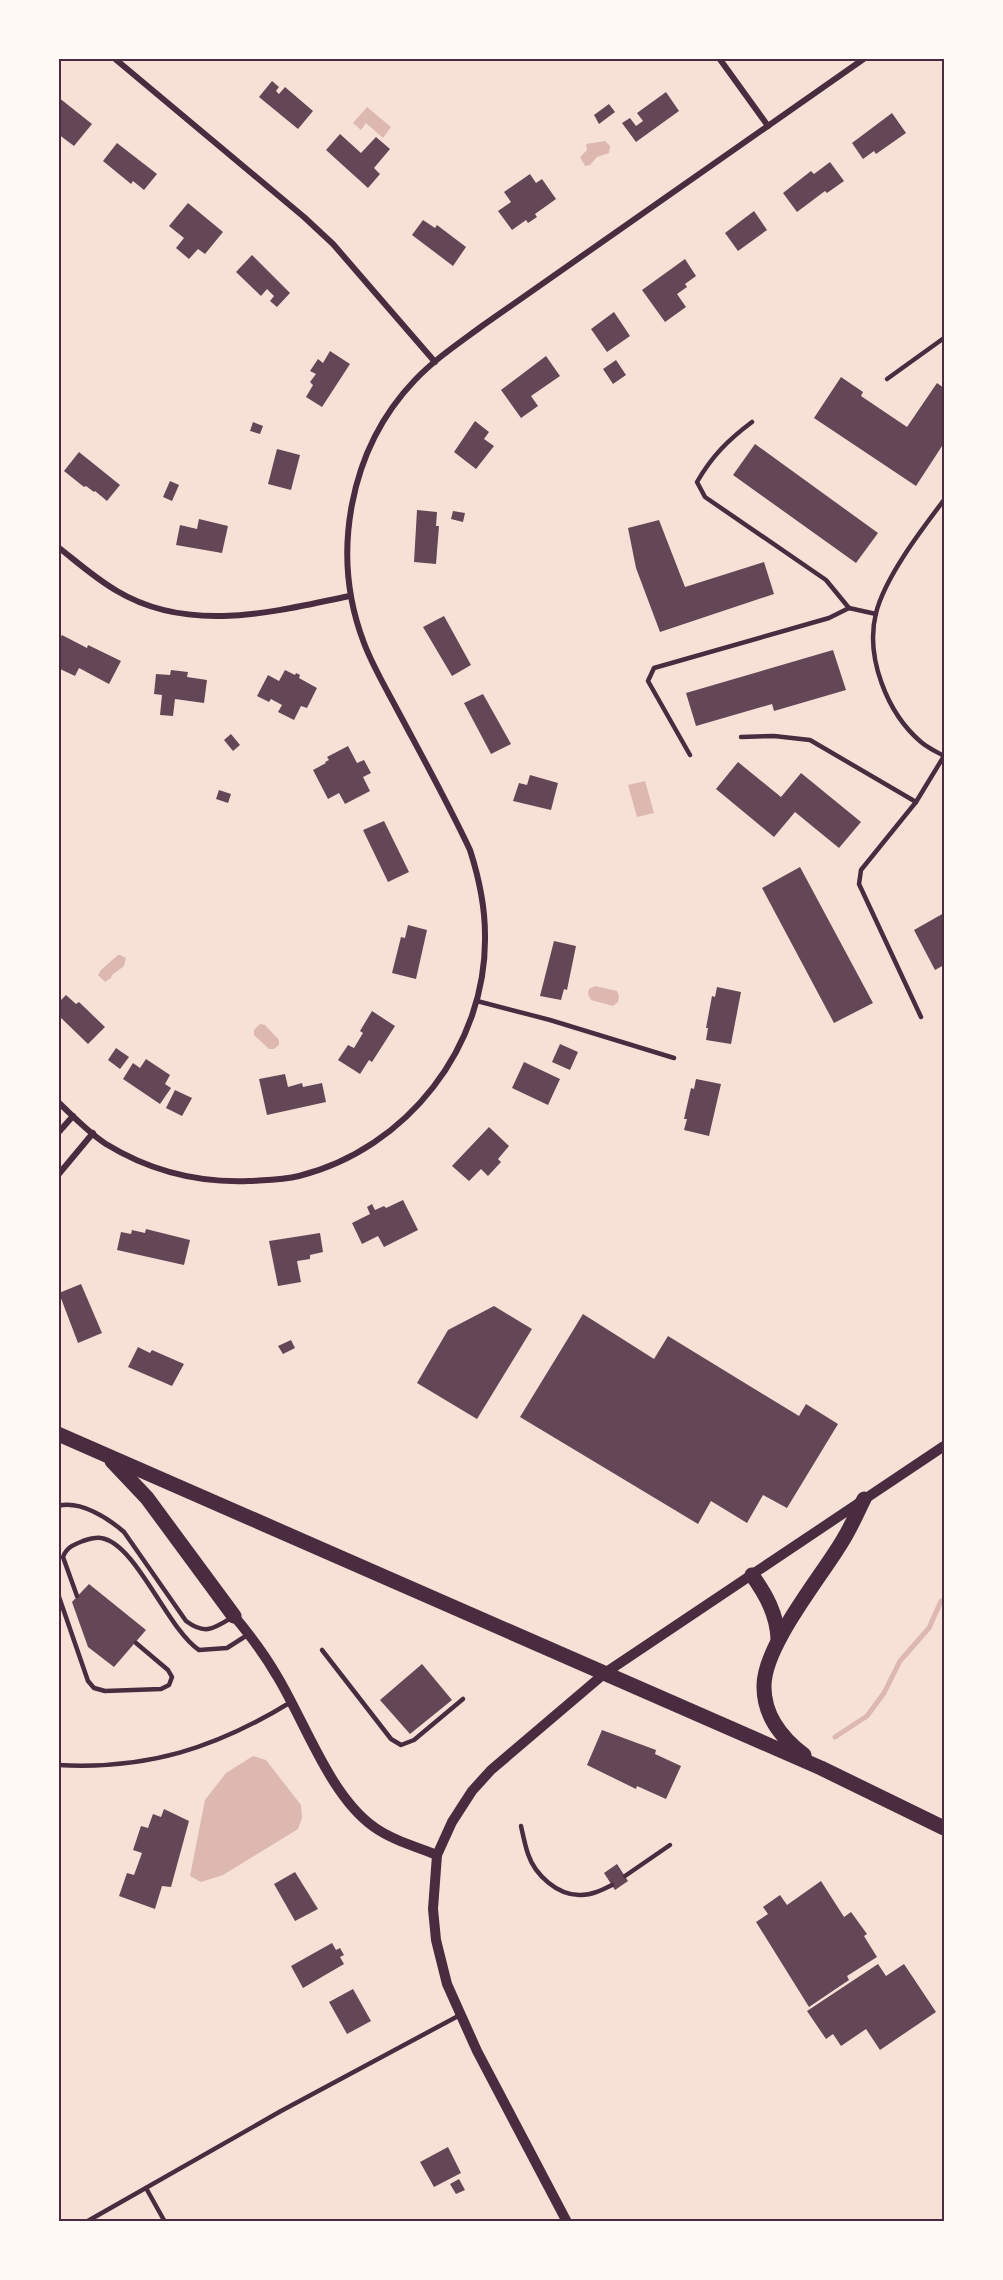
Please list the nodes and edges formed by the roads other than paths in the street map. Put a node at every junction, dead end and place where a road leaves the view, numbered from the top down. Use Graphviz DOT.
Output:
graph roads {
  1 [pos="114,58"];
  2 [pos="719,58"];
  3 [pos="865,58"];
  4 [pos="768,126"];
  5 [pos="945,338"];
  6 [pos="435,362"];
  7 [pos="887,379"];
  8 [pos="752,422"];
  9 [pos="945,500"];
  10 [pos="58,547"];
  11 [pos="350,596"];
  12 [pos="849,608"];
  13 [pos="876,614"];
  14 [pos="741,737"];
  15 [pos="690,755"];
  16 [pos="944,756"];
  17 [pos="916,802"];
  18 [pos="477,1001"];
  19 [pos="921,1017"];
  20 [pos="674,1058"];
  21 [pos="58,1102"];
  22 [pos="73,1116"];
  23 [pos="58,1133"];
  24 [pos="93,1133"];
  25 [pos="58,1175"];
  26 [pos="58,1434"];
  27 [pos="945,1446"];
  28 [pos="106,1454"];
  29 [pos="864,1499"];
  30 [pos="58,1506"];
  31 [pos="752,1575"];
  32 [pos="58,1594"];
  33 [pos="77,1596"];
  34 [pos="234,1617"];
  35 [pos="249,1634"];
  36 [pos="778,1639"];
  37 [pos="136,1642"];
  38 [pos="322,1650"];
  39 [pos="605,1673"];
  40 [pos="463,1698"];
  41 [pos="291,1702"];
  42 [pos="58,1765"];
  43 [pos="821,1768"];
  44 [pos="521,1826"];
  45 [pos="945,1828"];
  46 [pos="670,1845"];
  47 [pos="437,1855"];
  48 [pos="625,1876"];
  49 [pos="612,1885"];
  50 [pos="460,2015"];
  51 [pos="146,2188"];
  52 [pos="86,2222"];
  53 [pos="165,2222"];
  54 [pos="567,2222"];
  1 -- 6 [label="street"];
  2 -- 4 [label="street"];
  3 -- 4 [label="street"];
  4 -- 6 [label="street"];
  5 -- 7 [label="lane"];
  6 -- 11 [label="street"];
  8 -- 12 [label="lane"];
  9 -- 13 [label="lane"];
  10 -- 11 [label="street"];
  11 -- 18 [label="street"];
  12 -- 13 [label="lane"];
  12 -- 15 [label="lane"];
  13 -- 16 [label="lane"];
  14 -- 17 [label="lane"];
  16 -- 17 [label="lane"];
  17 -- 19 [label="lane"];
  18 -- 20 [label="lane"];
  18 -- 24 [label="street"];
  21 -- 22 [label="street"];
  22 -- 23 [label="street"];
  22 -- 24 [label="street"];
  24 -- 25 [label="street"];
  26 -- 28 [label="main road"];
  27 -- 29 [label="street"];
  28 -- 34 [label="main road"];
  28 -- 39 [label="main road"];
  29 -- 31 [label="street"];
  29 -- 36 [label="main road"];
  30 -- 34 [label="lane"];
  31 -- 36 [label="main road"];
  31 -- 39 [label="street"];
  32 -- 37 [label="lane"];
  33 -- 35 [label="lane"];
  34 -- 35 [label="street"];
  35 -- 41 [label="street"];
  36 -- 43 [label="main road"];
  38 -- 40 [label="lane"];
  39 -- 43 [label="main road"];
  39 -- 47 [label="street"];
  41 -- 42 [label="lane"];
  41 -- 47 [label="street"];
  43 -- 45 [label="main road"];
  44 -- 49 [label="lane"];
  46 -- 48 [label="lane"];
  47 -- 50 [label="street"];
  50 -- 51 [label="lane"];
  50 -- 54 [label="street"];
  51 -- 52 [label="lane"];
  51 -- 53 [label="lane"];
}
